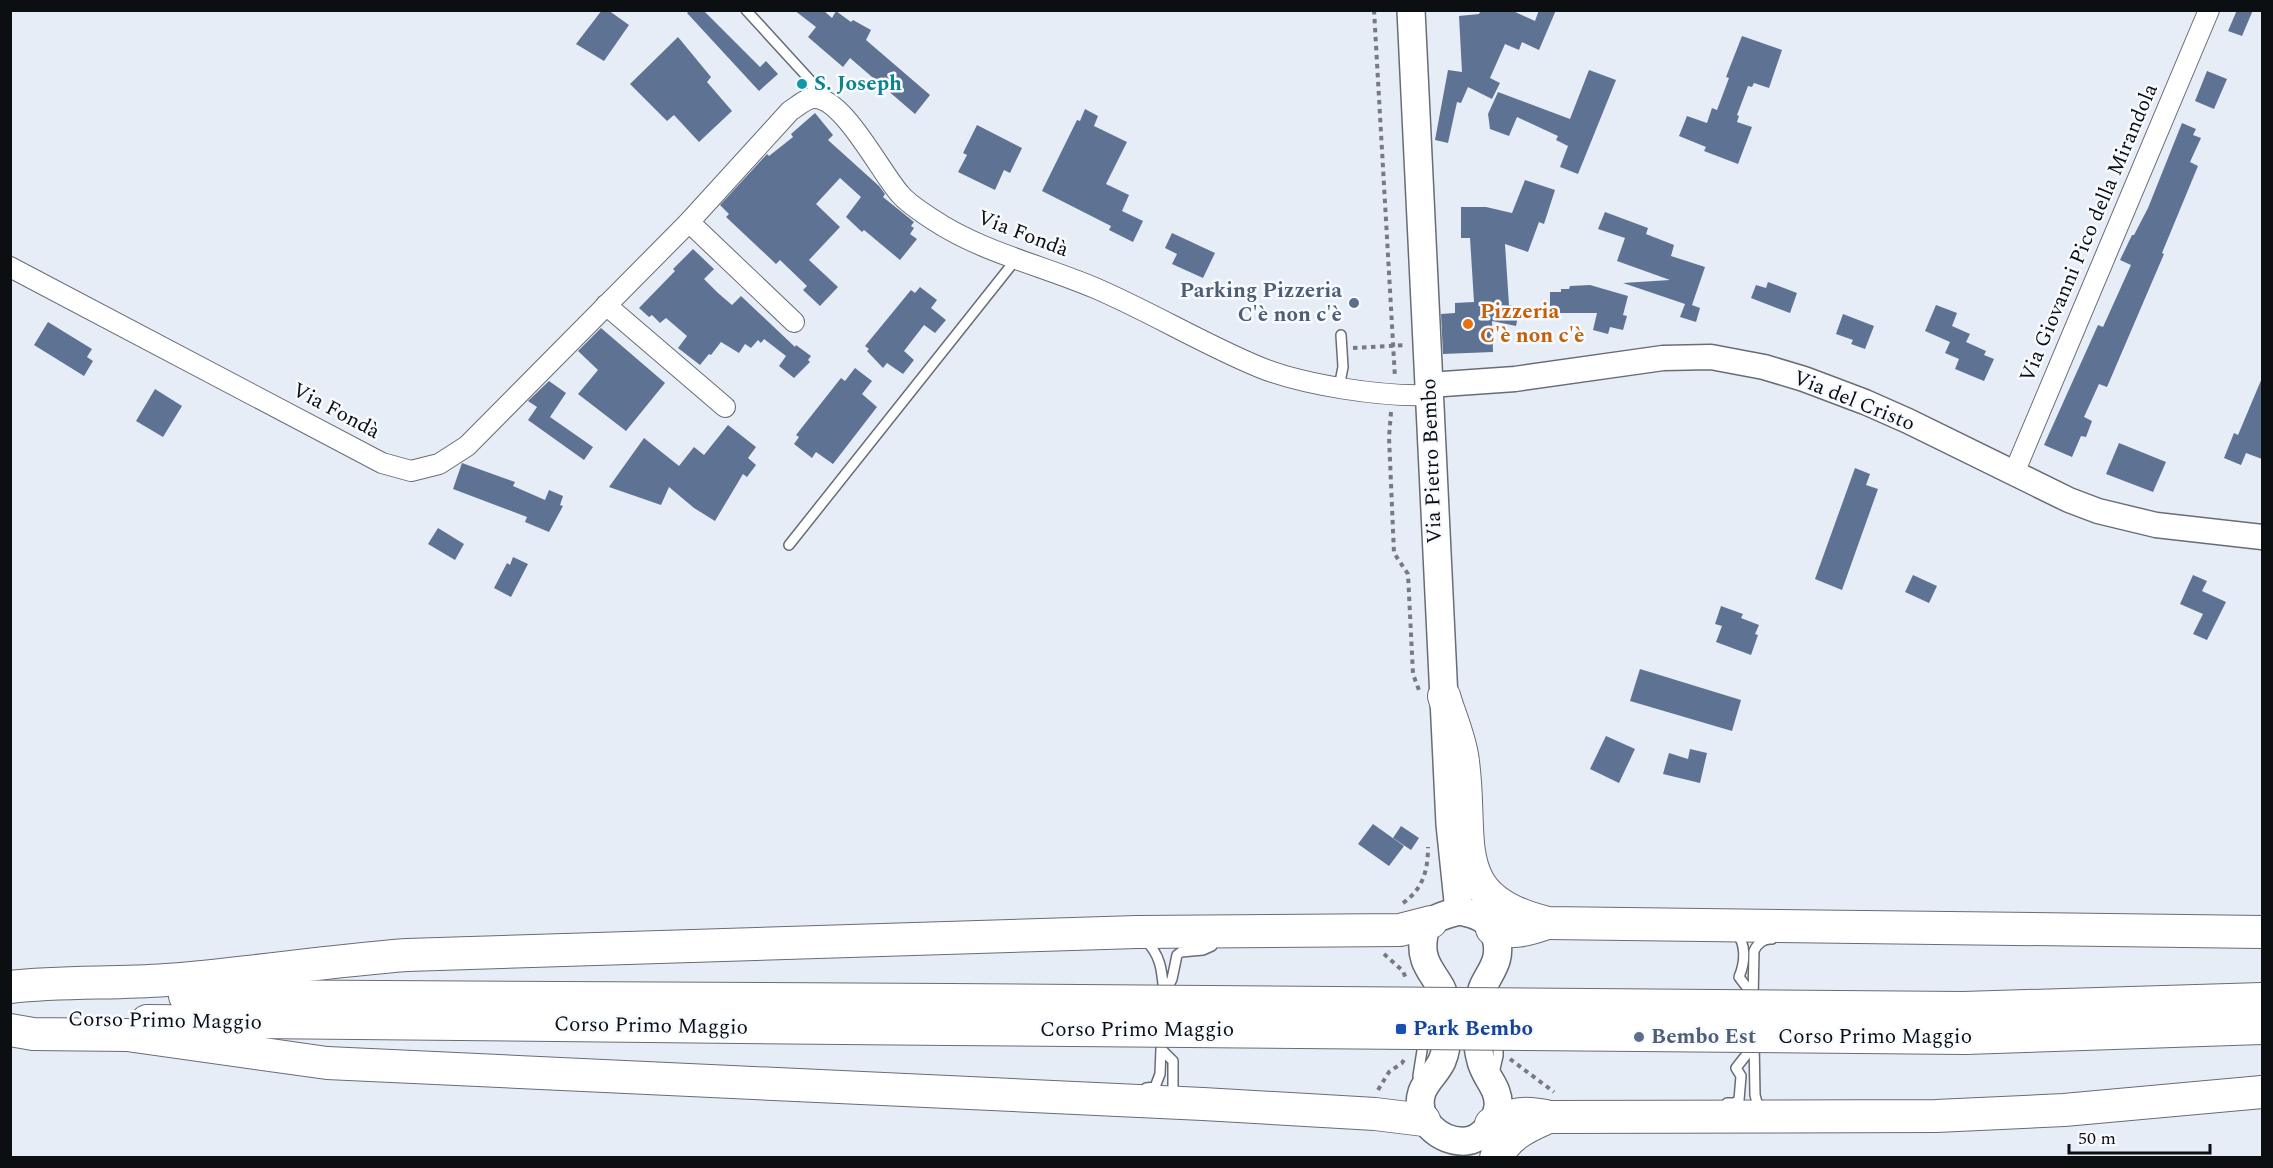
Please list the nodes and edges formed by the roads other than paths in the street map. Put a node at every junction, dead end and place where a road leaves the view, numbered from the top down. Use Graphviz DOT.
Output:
graph roads {
  1 [pos="746,10"];
  2 [pos="1411,10"];
  3 [pos="2209,10"];
  4 [pos="815,98"];
  5 [pos="689,222"];
  6 [pos="1017,258"];
  7 [pos="10,267"];
  8 [pos="606,305"];
  9 [pos="794,322"];
  10 [pos="1341,335"];
  11 [pos="1339,387"];
  12 [pos="1429,390"];
  13 [pos="725,407"];
  14 [pos="2014,473"];
  15 [pos="2262,537"];
  16 [pos="789,545"];
  17 [pos="1432,696"];
  18 [pos="1445,917"];
  19 [pos="1548,923"];
  20 [pos="1724,924"];
  21 [pos="1492,929"];
  22 [pos="1218,930"];
  23 [pos="1137,932"];
  24 [pos="2262,932"];
  25 [pos="1788,934"];
  26 [pos="1496,980"];
  27 [pos="1427,982"];
  28 [pos="10,987"];
  29 [pos="1164,994"];
  30 [pos="10,995"];
  31 [pos="1753,996"];
  32 [pos="2262,999"];
  33 [pos="1498,1013"];
  34 [pos="949,1014"];
  35 [pos="10,1020"];
  36 [pos="1964,1023"];
  37 [pos="1498,1024"];
  38 [pos="2262,1028"];
  39 [pos="10,1030"];
  40 [pos="1754,1045"];
  41 [pos="1161,1048"];
  42 [pos="1492,1082"];
  43 [pos="1121,1092"];
  44 [pos="2262,1092"];
  45 [pos="1720,1103"];
  46 [pos="1203,1104"];
  47 [pos="1423,1106"];
  48 [pos="1551,1117"];
  49 [pos="1769,1118"];
  50 [pos="1491,1124"];
  51 [pos="1464,1150"];
  52 [pos="1496,1158"];
  1 -- 4 [label="lane"];
  2 -- 12 [label="main road, Via Pietro Bembo"];
  3 -- 14 [label="street, Via Giovanni Pico della Mirandola"];
  4 -- 5 [label="street, Via Fondà"];
  4 -- 6 [label="street, Via Fondà"];
  5 -- 8 [label="street, Via Fondà"];
  5 -- 9 [label="street"];
  6 -- 11 [label="street, Via Fondà"];
  6 -- 16 [label="lane"];
  7 -- 8 [label="street, Via Fondà"];
  8 -- 13 [label="street"];
  10 -- 11 [label="lane"];
  11 -- 12 [label="street, Via Fondà"];
  12 -- 14 [label="street, Via del Cristo"];
  12 -- 17 [label="main road, Via Pietro Bembo"];
  14 -- 15 [label="street, Via del Cristo"];
  17 -- 18 [label="main road, Via Pietro Bembo"];
  17 -- 19 [label="highway"];
  18 -- 21 [label="main road"];
  18 -- 22 [label="highway"];
  18 -- 27 [label="main road, Via Pietro Bembo"];
  19 -- 20 [label="highway"];
  19 -- 21 [label="highway"];
  20 -- 25 [label="highway"];
  20 -- 31 [label="lane"];
  21 -- 26 [label="main road"];
  22 -- 23 [label="highway"];
  22 -- 29 [label="lane"];
  23 -- 28 [label="highway"];
  23 -- 29 [label="lane"];
  24 -- 25 [label="highway"];
  25 -- 31 [label="lane"];
  26 -- 33 [label="lane"];
  26 -- 42 [label="main road"];
  27 -- 47 [label="lane"];
  27 -- 47 [label="main road, Via Pietro Bembo"];
  29 -- 41 [label="lane"];
  30 -- 34 [label="highway, Corso Primo Maggio"];
  31 -- 40 [label="lane"];
  32 -- 36 [label="highway, Corso Primo Maggio"];
  34 -- 35 [label="highway, Corso Primo Maggio"];
  34 -- 36 [label="highway, Corso Primo Maggio, bridge"];
  36 -- 38 [label="highway, Corso Primo Maggio"];
  37 -- 42 [label="lane"];
  39 -- 43 [label="highway"];
  40 -- 45 [label="lane"];
  40 -- 49 [label="lane"];
  41 -- 43 [label="lane"];
  41 -- 46 [label="lane"];
  42 -- 50 [label="main road"];
  43 -- 46 [label="highway"];
  44 -- 49 [label="highway"];
  46 -- 47 [label="highway"];
  47 -- 51 [label="main road"];
  48 -- 49 [label="highway"];
  48 -- 50 [label="highway"];
  48 -- 52 [label="highway"];
  50 -- 51 [label="main road"];
}
